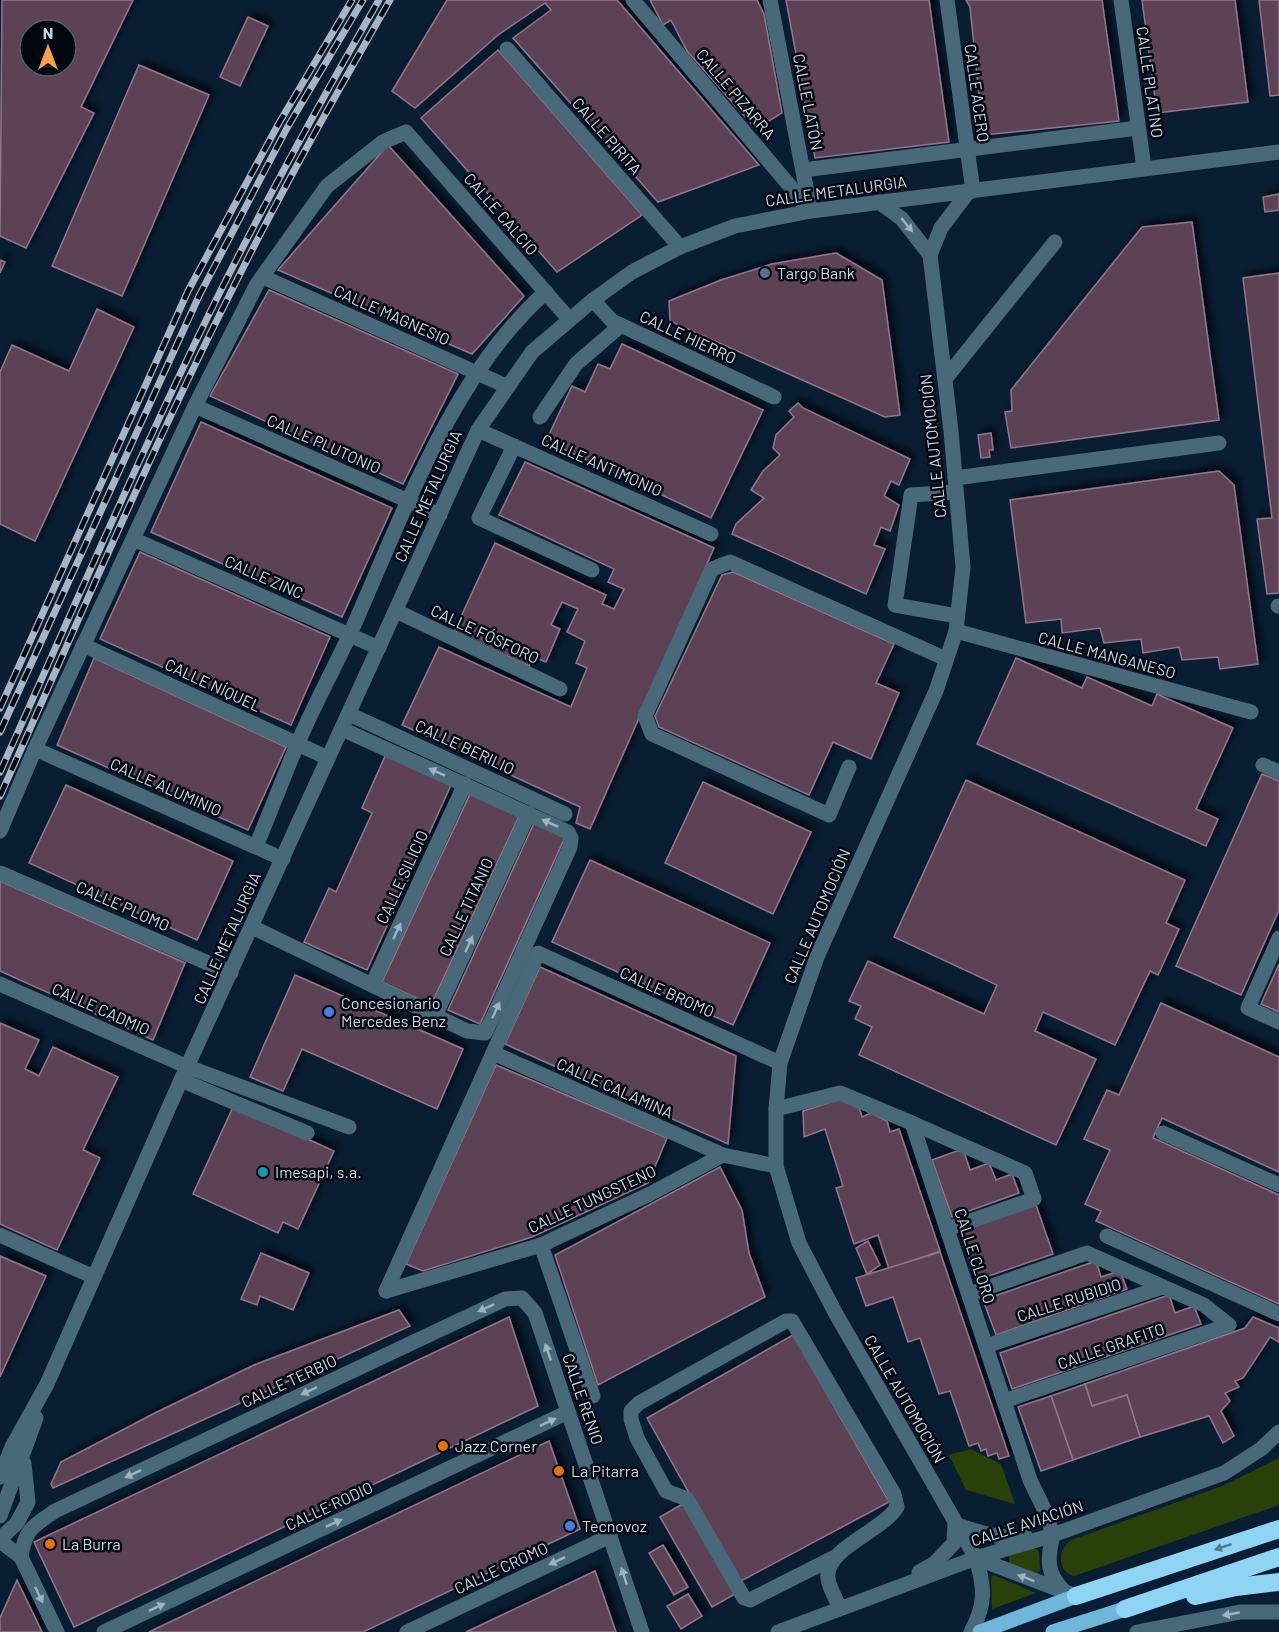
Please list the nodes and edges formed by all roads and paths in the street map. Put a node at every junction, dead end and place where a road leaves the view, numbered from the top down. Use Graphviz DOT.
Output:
graph roads {
  1 [pos="633,0"];
  2 [pos="770,0"];
  3 [pos="946,0"];
  4 [pos="1121,0"];
  5 [pos="507,50"];
  6 [pos="1138,128"];
  7 [pos="967,150"];
  8 [pos="1279,152"];
  9 [pos="1144,168"];
  10 [pos="803,170"];
  11 [pos="971,191"];
  12 [pos="940,195"];
  13 [pos="879,202"];
  14 [pos="811,210"];
  15 [pos="941,228"];
  16 [pos="1055,242"];
  17 [pos="680,247"];
  18 [pos="930,255"];
  19 [pos="262,277"];
  20 [pos="546,292"];
  21 [pos="593,300"];
  22 [pos="569,319"];
  23 [pos="621,325"];
  24 [pos="476,373"];
  25 [pos="945,379"];
  26 [pos="506,386"];
  27 [pos="774,397"];
  28 [pos="195,406"];
  29 [pos="540,417"];
  30 [pos="478,430"];
  31 [pos="1219,443"];
  32 [pos="514,446"];
  33 [pos="956,485"];
  34 [pos="408,500"];
  35 [pos="440,515"];
  36 [pos="711,534"];
  37 [pos="133,539"];
  38 [pos="592,570"];
  39 [pos="396,611"];
  40 [pos="956,623"];
  41 [pos="350,634"];
  42 [pos="83,645"];
  43 [pos="380,648"];
  44 [pos="946,659"];
  45 [pos="560,689"];
  46 [pos="1251,712"];
  47 [pos="349,714"];
  48 [pos="342,729"];
  49 [pos="298,744"];
  50 [pos="35,749"];
  51 [pos="328,758"];
  52 [pos="1263,765"];
  53 [pos="849,767"];
  54 [pos="1279,772"];
  55 [pos="465,784"];
  56 [pos="529,813"];
  57 [pos="565,814"];
  58 [pos="0,831"];
  59 [pos="256,846"];
  60 [pos="283,859"];
  61 [pos="0,873"];
  62 [pos="252,927"];
  63 [pos="1279,938"];
  64 [pos="231,973"];
  65 [pos="0,984"];
  66 [pos="372,985"];
  67 [pos="435,1016"];
  68 [pos="1279,1022"];
  69 [pos="493,1053"];
  70 [pos="780,1064"];
  71 [pos="185,1074"];
  72 [pos="776,1109"];
  73 [pos="912,1124"];
  74 [pos="349,1127"];
  75 [pos="307,1133"];
  76 [pos="1163,1133"];
  77 [pos="723,1155"];
  78 [pos="776,1166"];
  79 [pos="1279,1185"];
  80 [pos="947,1229"];
  81 [pos="0,1235"];
  82 [pos="1107,1236"];
  83 [pos="541,1245"];
  84 [pos="94,1277"];
  85 [pos="1163,1287"];
  86 [pos="969,1294"];
  87 [pos="535,1313"];
  88 [pos="1279,1314"];
  89 [pos="986,1346"];
  90 [pos="47,1384"];
  91 [pos="593,1396"];
  92 [pos="1004,1401"];
  93 [pos="568,1412"];
  94 [pos="1279,1432"];
  95 [pos="24,1454"];
  96 [pos="1,1472"];
  97 [pos="0,1498"];
  98 [pos="28,1502"];
  99 [pos="55,1511"];
  100 [pos="0,1516"];
  101 [pos="955,1524"];
  102 [pos="1279,1529"];
  103 [pos="1053,1535"];
  104 [pos="610,1536"];
  105 [pos="0,1540"];
  106 [pos="0,1554"];
  107 [pos="21,1557"];
  108 [pos="835,1557"];
  109 [pos="1279,1557"];
  110 [pos="976,1558"];
  111 [pos="1279,1582"];
  112 [pos="882,1593"];
  113 [pos="1070,1593"];
  114 [pos="840,1608"];
  115 [pos="1125,1609"];
  116 [pos="1279,1612"];
  117 [pos="1186,1627"];
  118 [pos="57,1632"];
  119 [pos="104,1632"];
  120 [pos="407,1632"];
  121 [pos="642,1632"];
  122 [pos="778,1632"];
  123 [pos="971,1632"];
  124 [pos="980,1632"];
  125 [pos="1053,1632"];
  126 [pos="1137,1632"];
  1 -- 14 [label="street, CALLE PIZARRA"];
  2 -- 10 [label="street, CALLE LATÓN"];
  3 -- 7 [label="street, CALLE ACERO"];
  4 -- 6 [label="street, CALLE PLATINO"];
  5 -- 17 [label="street, CALLE PIRITA"];
  6 -- 7 [label="street"];
  6 -- 9 [label="street, CALLE PLATINO"];
  7 -- 10 [label="street"];
  7 -- 11 [label="street, CALLE ACERO"];
  8 -- 9 [label="street, CALLE METALURGIA"];
  9 -- 11 [label="street, CALLE METALURGIA"];
  10 -- 14 [label="street, CALLE LATÓN"];
  11 -- 12 [label="street, CALLE METALURGIA"];
  11 -- 15 [label="street"];
  12 -- 13 [label="street, CALLE METALURGIA"];
  12 -- 15 [label="street"];
  13 -- 14 [label="street, CALLE METALURGIA"];
  13 -- 18 [label="street, one-way"];
  14 -- 17 [label="street, CALLE METALURGIA"];
  15 -- 18 [label="street"];
  16 -- 25 [label="street"];
  17 -- 21 [label="street, CALLE METALURGIA"];
  18 -- 25 [label="street, CALLE AUTOMOCIÓN"];
  19 -- 20 [label="street, CALLE CALCIO"];
  19 -- 24 [label="street, CALLE MAGNESIO"];
  19 -- 28 [label="street"];
  20 -- 22 [label="street, CALLE CALCIO"];
  20 -- 24 [label="street"];
  21 -- 22 [label="street, CALLE METALURGIA"];
  21 -- 23 [label="street, CALLE HIERRO"];
  22 -- 26 [label="street, CALLE METALURGIA"];
  23 -- 27 [label="street, CALLE HIERRO"];
  23 -- 29 [label="street"];
  24 -- 26 [label="street, CALLE MAGNESIO"];
  24 -- 34 [label="street"];
  25 -- 33 [label="street, CALLE AUTOMOCIÓN"];
  26 -- 30 [label="street, CALLE METALURGIA"];
  28 -- 34 [label="street, CALLE PLUTONIO"];
  28 -- 37 [label="street"];
  30 -- 32 [label="street, CALLE ANTIMONIO"];
  30 -- 35 [label="street, CALLE METALURGIA"];
  31 -- 33 [label="street"];
  32 -- 36 [label="street, CALLE ANTIMONIO"];
  32 -- 38 [label="street"];
  33 -- 40 [label="street, CALLE AUTOMOCIÓN"];
  33 -- 40 [label="street, CALLE MANGANESO"];
  34 -- 35 [label="street, CALLE PLUTONIO"];
  34 -- 41 [label="street"];
  35 -- 39 [label="street, CALLE METALURGIA"];
  37 -- 41 [label="street, CALLE ZINC"];
  37 -- 42 [label="street"];
  39 -- 43 [label="street, CALLE METALURGIA"];
  39 -- 45 [label="street, CALLE FÓSFORO"];
  40 -- 44 [label="street, CALLE AUTOMOCIÓN"];
  40 -- 46 [label="street, CALLE MANGANESO"];
  41 -- 43 [label="street, CALLE ZINC"];
  41 -- 49 [label="street"];
  42 -- 49 [label="street, CALLE NÍQUEL"];
  42 -- 50 [label="street"];
  43 -- 47 [label="street, CALLE METALURGIA"];
  44 -- 53 [label="street"];
  44 -- 70 [label="street, CALLE AUTOMOCIÓN"];
  47 -- 48 [label="street, CALLE METALURGIA"];
  47 -- 57 [label="street, CALLE BERILIO"];
  48 -- 51 [label="street, CALLE METALURGIA"];
  55 -- 48 [label="street, one-way"];
  49 -- 51 [label="street, CALLE NÍQUEL"];
  49 -- 59 [label="street"];
  50 -- 58 [label="street"];
  50 -- 59 [label="street, CALLE ALUMINIO"];
  51 -- 60 [label="street, CALLE METALURGIA"];
  52 -- 54 [label="street"];
  55 -- 56 [label="street"];
  66 -- 55 [label="street, CALLE SILICIO, one-way"];
  67 -- 56 [label="street, CALLE TITANIO, one-way"];
  67 -- 56 [label="street, one-way"];
  59 -- 60 [label="street, CALLE ALUMINIO"];
  60 -- 62 [label="street, CALLE METALURGIA"];
  61 -- 64 [label="street, CALLE PLOMO"];
  62 -- 64 [label="street, CALLE METALURGIA"];
  62 -- 66 [label="street"];
  63 -- 68 [label="street"];
  64 -- 71 [label="street, CALLE METALURGIA"];
  65 -- 71 [label="street, CALLE CADMIO"];
  66 -- 67 [label="street"];
  69 -- 70 [label="street, CALLE BROMO"];
  69 -- 77 [label="street, CALLE CALAMINA"];
  69 -- 83 [label="street, CALLE TUNGSTENO"];
  70 -- 72 [label="street, CALLE AUTOMOCIÓN"];
  71 -- 74 [label="street"];
  71 -- 75 [label="street"];
  71 -- 84 [label="street, CALLE METALURGIA"];
  72 -- 73 [label="street"];
  72 -- 78 [label="street, CALLE AUTOMOCIÓN"];
  73 -- 80 [label="street, CALLE CLORO"];
  73 -- 80 [label="street"];
  76 -- 79 [label="street"];
  77 -- 78 [label="street"];
  77 -- 83 [label="street, CALLE TUNGSTENO"];
  78 -- 101 [label="street, CALLE AUTOMOCIÓN"];
  80 -- 86 [label="street, CALLE CLORO"];
  81 -- 84 [label="street"];
  82 -- 88 [label="street"];
  83 -- 91 [label="street"];
  84 -- 90 [label="street, CALLE METALURGIA"];
  85 -- 86 [label="street"];
  85 -- 89 [label="street, CALLE RUBIDIO"];
  85 -- 92 [label="street, CALLE GRAFITO"];
  86 -- 89 [label="street, CALLE CLORO"];
  93 -- 87 [label="street, CALLE RENIO, one-way"];
  87 -- 99 [label="street, CALLE TERBIO, one-way"];
  89 -- 92 [label="street, CALLE CLORO"];
  90 -- 95 [label="street, CALLE METALURGIA"];
  90 -- 96 [label="street, CALLE METALURGIA"];
  92 -- 103 [label="street, CALLE CLORO"];
  93 -- 104 [label="street, CALLE RENIO"];
  119 -- 93 [label="street, CALLE RODIO, one-way"];
  94 -- 103 [label="street, CALLE AVIACIÓN"];
  95 -- 98 [label="street"];
  95 -- 100 [label="street, CALLE METALURGIA"];
  96 -- 97 [label="street, CALLE METALURGIA"];
  98 -- 99 [label="street"];
  98 -- 105 [label="street"];
  99 -- 107 [label="street"];
  101 -- 103 [label="street"];
  101 -- 110 [label="street, CALLE AUTOMOCIÓN"];
  101 -- 112 [label="street"];
  102 -- 113 [label="highway, one-way"];
  103 -- 110 [label="street, CALLE AVIACIÓN"];
  103 -- 113 [label="street"];
  104 -- 120 [label="street, CALLE CROMO, one-way"];
  121 -- 104 [label="street, CALLE RENIO, one-way"];
  105 -- 107 [label="street"];
  106 -- 107 [label="street"];
  107 -- 118 [label="street, one-way"];
  108 -- 108 [label="street"];
  108 -- 114 [label="street"];
  109 -- 115 [label="highway"];
  110 -- 112 [label="street, CALLE AVIACIÓN"];
  113 -- 110 [label="street, one-way"];
  110 -- 123 [label="street, CALLE AUTOMOCIÓN"];
  111 -- 115 [label="highway"];
  112 -- 114 [label="street, CALLE AVIACIÓN"];
  113 -- 124 [label="main road"];
  114 -- 122 [label="street, CALLE AVIACIÓN"];
  115 -- 125 [label="main road"];
  116 -- 117 [label="street, one-way"];
  117 -- 126 [label="street"];
}
